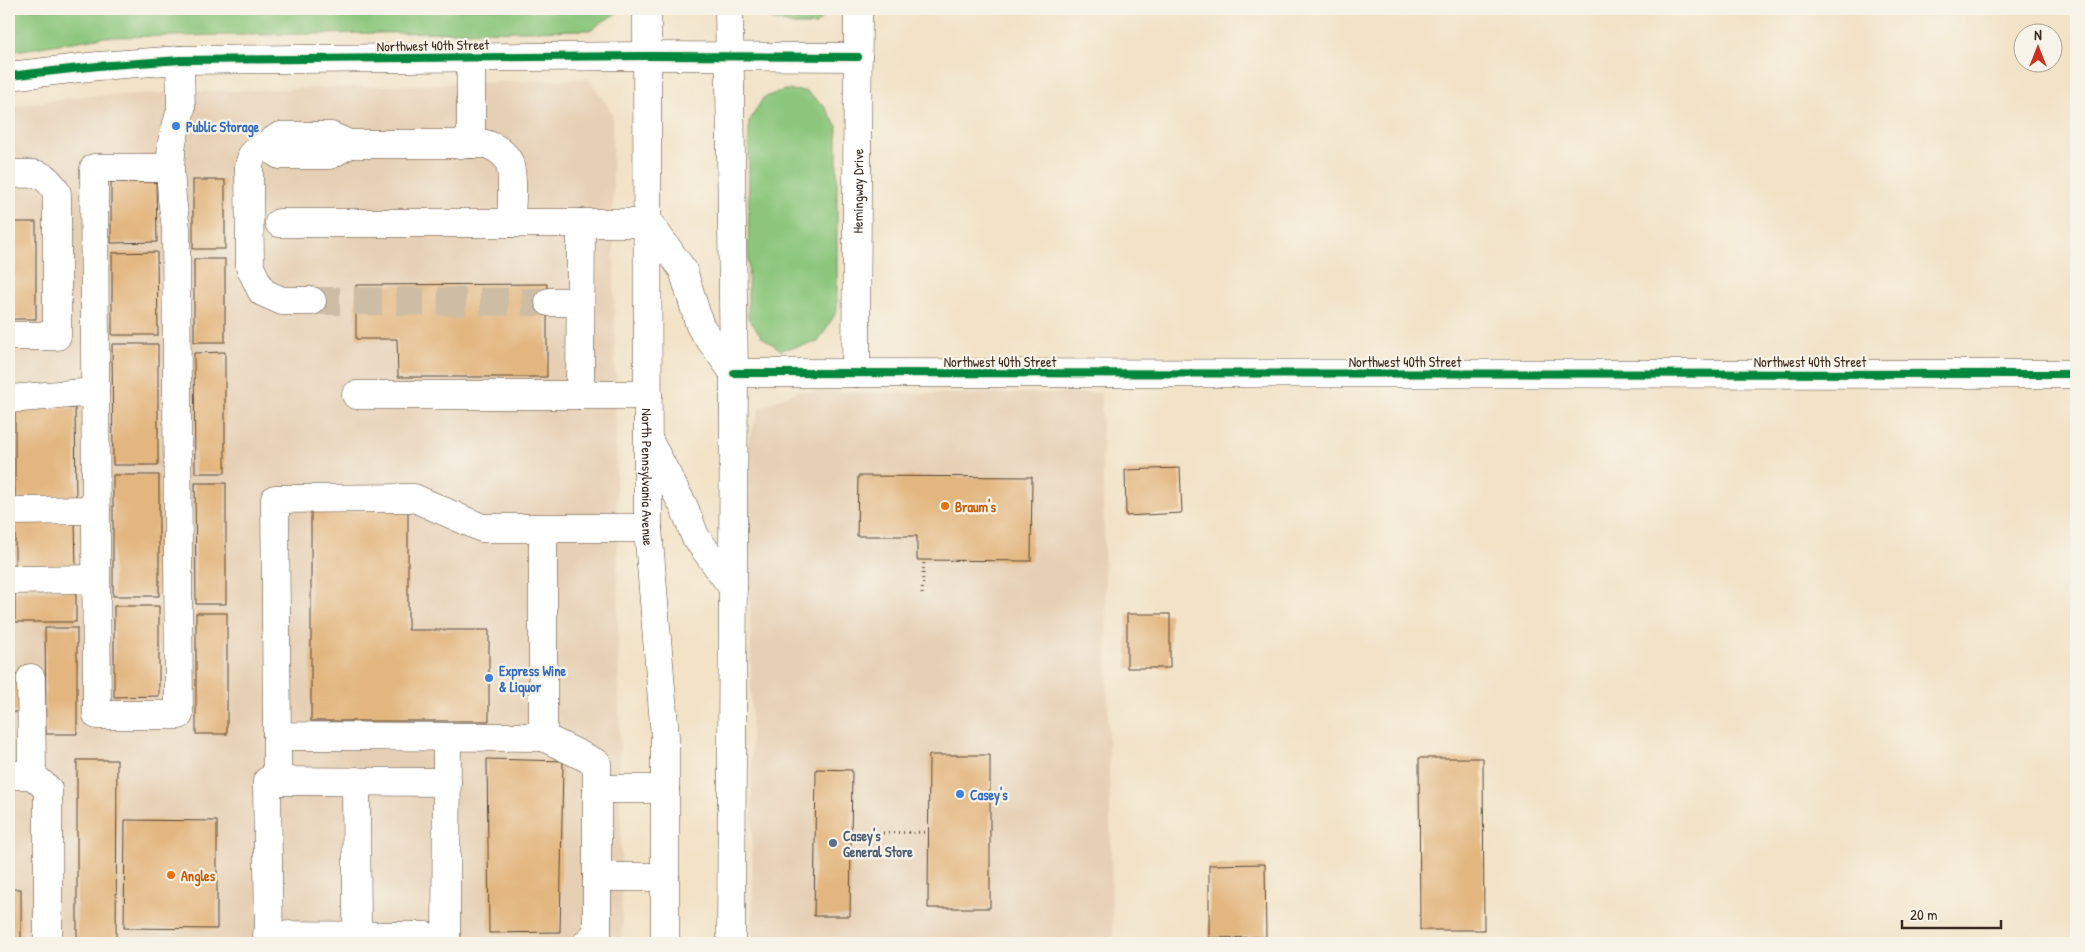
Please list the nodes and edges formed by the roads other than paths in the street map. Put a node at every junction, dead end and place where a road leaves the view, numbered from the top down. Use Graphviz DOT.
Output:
graph roads {
  1 [pos="647,9"];
  2 [pos="730,9"];
  3 [pos="858,9"];
  4 [pos="646,56"];
  5 [pos="471,57"];
  6 [pos="729,57"];
  7 [pos="858,57"];
  8 [pos="180,60"];
  9 [pos="9,76"];
  10 [pos="471,144"];
  11 [pos="170,168"];
  12 [pos="9,174"];
  13 [pos="279,223"];
  14 [pos="511,223"];
  15 [pos="581,223"];
  16 [pos="648,223"];
  17 [pos="312,301"];
  18 [pos="549,302"];
  19 [pos="580,302"];
  20 [pos="9,336"];
  21 [pos="734,373"];
  22 [pos="856,373"];
  23 [pos="2076,374"];
  24 [pos="95,392"];
  25 [pos="356,394"];
  26 [pos="580,394"];
  27 [pos="648,394"];
  28 [pos="9,399"];
  29 [pos="648,437"];
  30 [pos="96,510"];
  31 [pos="9,511"];
  32 [pos="648,528"];
  33 [pos="543,529"];
  34 [pos="96,579"];
  35 [pos="9,580"];
  36 [pos="733,588"];
  37 [pos="31,678"];
  38 [pos="277,736"];
  39 [pos="448,738"];
  40 [pos="543,738"];
  41 [pos="20,775"];
  42 [pos="277,781"];
  43 [pos="356,781"];
  44 [pos="447,782"];
  45 [pos="597,789"];
  46 [pos="665,789"];
  47 [pos="597,877"];
  48 [pos="666,877"];
  49 [pos="356,935"];
  50 [pos="268,939"];
  51 [pos="48,943"];
  52 [pos="445,943"];
  53 [pos="586,943"];
  54 [pos="666,943"];
  55 [pos="731,943"];
  1 -- 4 [label="street, North Pennsylvania Avenue"];
  2 -- 6 [label="street"];
  3 -- 7 [label="street, Hemingway Drive"];
  4 -- 5 [label="street, Northwest 40th Street"];
  4 -- 6 [label="street, Northwest 40th Street"];
  4 -- 16 [label="street, North Pennsylvania Avenue"];
  5 -- 8 [label="street, Northwest 40th Street"];
  5 -- 10 [label="street"];
  6 -- 7 [label="street, Northwest 40th Street"];
  6 -- 21 [label="street"];
  7 -- 22 [label="street, Hemingway Drive"];
  8 -- 9 [label="street, Northwest 40th Street"];
  8 -- 11 [label="street"];
  10 -- 14 [label="street"];
  10 -- 17 [label="street"];
  11 -- 24 [label="street"];
  11 -- 34 [label="street"];
  12 -- 20 [label="street"];
  13 -- 14 [label="street"];
  14 -- 15 [label="street"];
  15 -- 16 [label="street"];
  15 -- 19 [label="street"];
  16 -- 21 [label="street"];
  16 -- 27 [label="street, North Pennsylvania Avenue"];
  18 -- 19 [label="street"];
  19 -- 26 [label="street"];
  21 -- 22 [label="street, Northwest 40th Street"];
  21 -- 36 [label="street"];
  22 -- 23 [label="street, Northwest 40th Street"];
  24 -- 28 [label="street"];
  24 -- 30 [label="street"];
  25 -- 26 [label="street"];
  26 -- 27 [label="street"];
  27 -- 29 [label="street, North Pennsylvania Avenue"];
  29 -- 32 [label="street, North Pennsylvania Avenue"];
  29 -- 36 [label="street"];
  30 -- 31 [label="street"];
  30 -- 34 [label="street"];
  32 -- 33 [label="street"];
  32 -- 46 [label="street, North Pennsylvania Avenue"];
  33 -- 38 [label="street"];
  33 -- 40 [label="street"];
  34 -- 35 [label="street"];
  36 -- 55 [label="street"];
  37 -- 41 [label="street"];
  38 -- 39 [label="street"];
  38 -- 42 [label="street"];
  39 -- 40 [label="street"];
  39 -- 44 [label="street"];
  40 -- 45 [label="street"];
  41 -- 51 [label="street"];
  42 -- 43 [label="street"];
  42 -- 50 [label="street"];
  43 -- 44 [label="street"];
  43 -- 49 [label="street"];
  44 -- 52 [label="street"];
  45 -- 46 [label="street"];
  45 -- 47 [label="street"];
  46 -- 48 [label="street, North Pennsylvania Avenue"];
  47 -- 48 [label="street"];
  47 -- 53 [label="street"];
  48 -- 54 [label="street, North Pennsylvania Avenue"];
  49 -- 50 [label="street"];
  49 -- 52 [label="street"];
}
